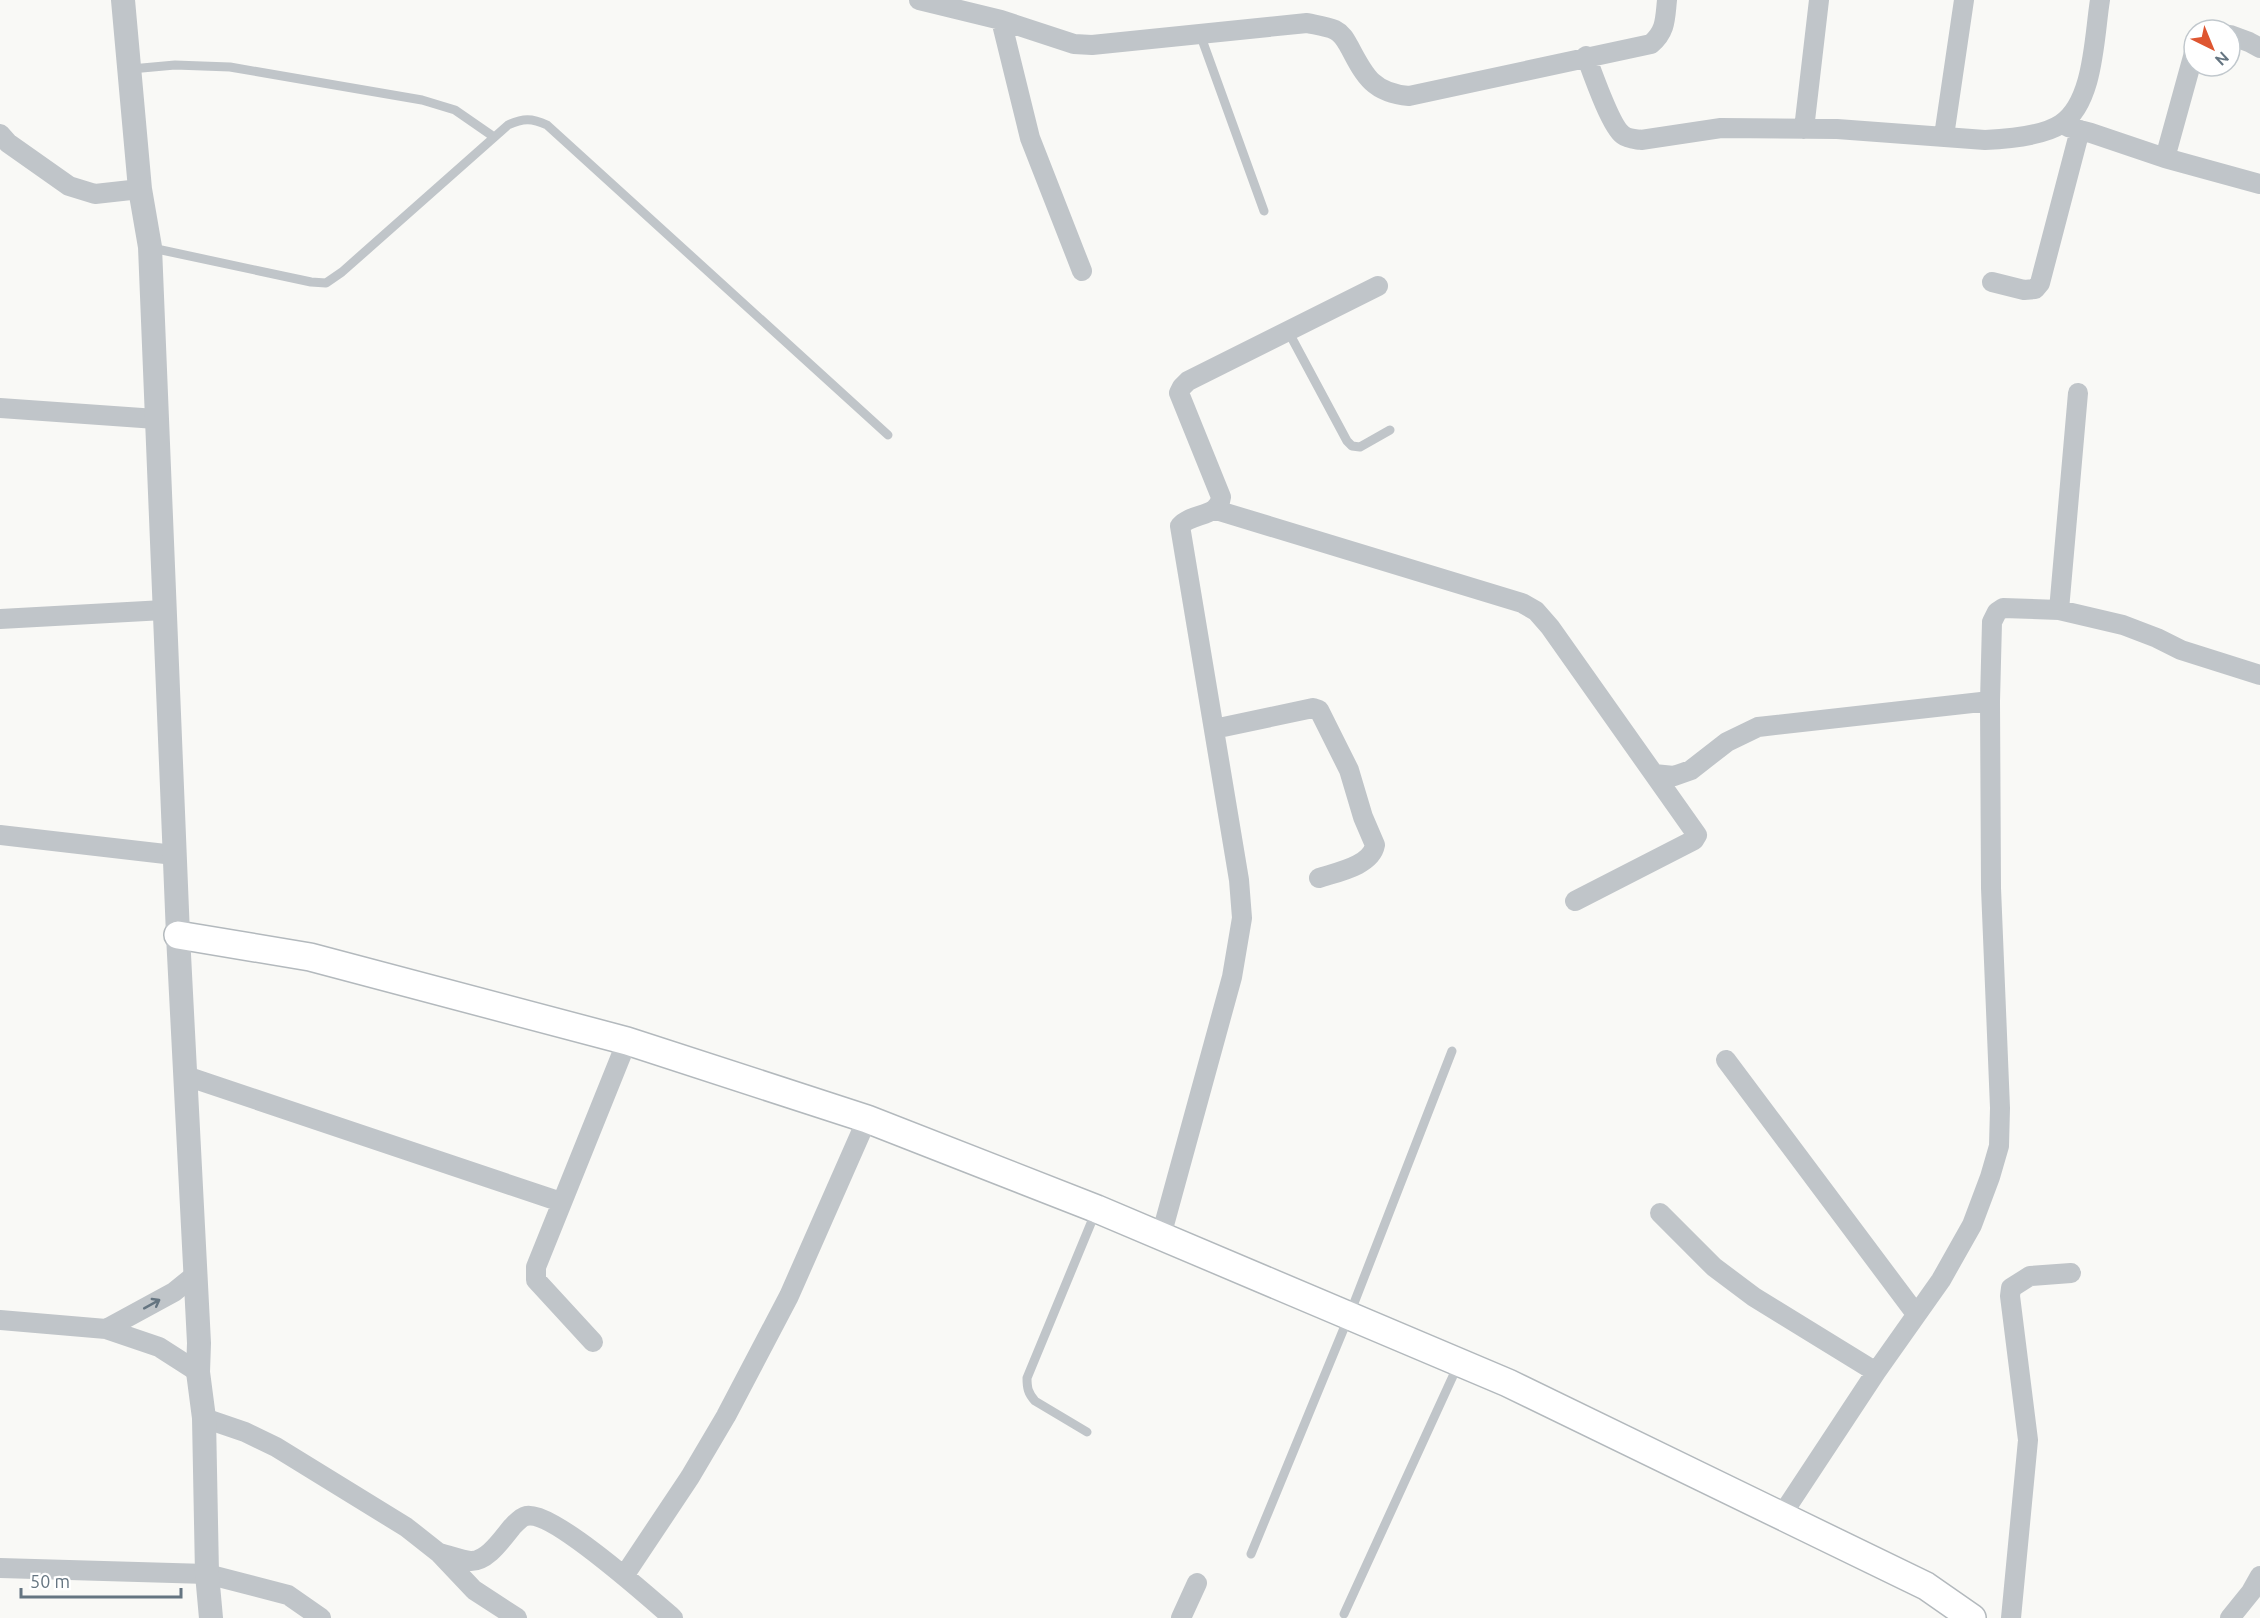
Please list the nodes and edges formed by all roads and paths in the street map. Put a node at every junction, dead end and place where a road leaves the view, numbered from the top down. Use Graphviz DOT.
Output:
graph roads {
  1 [pos="123,0"];
  2 [pos="919,0"];
  3 [pos="1667,0"];
  4 [pos="1819,0"];
  5 [pos="1964,0"];
  6 [pos="2100,0"];
  7 [pos="1001,20"];
  8 [pos="1200,34"];
  9 [pos="2242,39"];
  10 [pos="2260,48"];
  11 [pos="1586,56"];
  12 [pos="129,69"];
  13 [pos="2187,78"];
  14 [pos="2059,125"];
  15 [pos="1804,129"];
  16 [pos="2080,130"];
  17 [pos="0,134"];
  18 [pos="1944,136"];
  19 [pos="494,137"];
  20 [pos="2165,158"];
  21 [pos="2260,184"];
  22 [pos="140,189"];
  23 [pos="1264,211"];
  24 [pos="150,247"];
  25 [pos="1082,271"];
  26 [pos="1992,282"];
  27 [pos="1378,286"];
  28 [pos="1288,331"];
  29 [pos="2078,393"];
  30 [pos="0,408"];
  31 [pos="156,419"];
  32 [pos="1390,430"];
  33 [pos="888,435"];
  34 [pos="1216,510"];
  35 [pos="164,610"];
  36 [pos="2060,610"];
  37 [pos="0,619"];
  38 [pos="2260,675"];
  39 [pos="1990,701"];
  40 [pos="1214,729"];
  41 [pos="1654,774"];
  42 [pos="0,835"];
  43 [pos="174,855"];
  44 [pos="1319,878"];
  45 [pos="1575,902"];
  46 [pos="178,935"];
  47 [pos="627,1041"];
  48 [pos="1452,1051"];
  49 [pos="1726,1060"];
  50 [pos="186,1076"];
  51 [pos="867,1119"];
  52 [pos="561,1202"];
  53 [pos="1097,1209"];
  54 [pos="1660,1213"];
  55 [pos="1161,1236"];
  56 [pos="2071,1274"];
  57 [pos="195,1275"];
  58 [pos="1916,1314"];
  59 [pos="1349,1316"];
  60 [pos="0,1320"];
  61 [pos="106,1329"];
  62 [pos="593,1342"];
  63 [pos="1459,1362"];
  64 [pos="198,1372"];
  65 [pos="1876,1372"];
  66 [pos="204,1418"];
  67 [pos="1087,1431"];
  68 [pos="1781,1516"];
  69 [pos="439,1553"];
  70 [pos="1251,1554"];
  71 [pos="0,1568"];
  72 [pos="207,1574"];
  73 [pos="624,1576"];
  74 [pos="2260,1576"];
  75 [pos="1197,1583"];
  76 [pos="1344,1614"];
  77 [pos="211,1618"];
  78 [pos="321,1618"];
  79 [pos="517,1618"];
  80 [pos="673,1618"];
  81 [pos="1181,1618"];
  82 [pos="1972,1618"];
  83 [pos="2011,1618"];
  84 [pos="2230,1618"];
  1 -- 12 [label="street"];
  2 -- 7 [label="street"];
  3 -- 11 [label="street"];
  4 -- 15 [label="street"];
  5 -- 18 [label="street"];
  6 -- 14 [label="street"];
  7 -- 8 [label="street"];
  7 -- 25 [label="street"];
  8 -- 11 [label="street"];
  8 -- 23 [label="lane"];
  9 -- 10 [label="street"];
  11 -- 15 [label="street"];
  12 -- 19 [label="lane"];
  12 -- 22 [label="street"];
  13 -- 20 [label="street"];
  14 -- 16 [label="street"];
  14 -- 18 [label="street"];
  15 -- 18 [label="street"];
  16 -- 20 [label="street"];
  16 -- 26 [label="street"];
  17 -- 22 [label="street"];
  19 -- 24 [label="lane"];
  19 -- 33 [label="lane"];
  20 -- 21 [label="street"];
  22 -- 24 [label="street"];
  24 -- 31 [label="street"];
  27 -- 28 [label="street"];
  28 -- 32 [label="lane"];
  28 -- 34 [label="street"];
  29 -- 36 [label="street"];
  30 -- 31 [label="street"];
  31 -- 35 [label="street"];
  34 -- 40 [label="street"];
  34 -- 41 [label="street"];
  35 -- 37 [label="street"];
  35 -- 43 [label="street"];
  36 -- 38 [label="street"];
  36 -- 39 [label="street"];
  39 -- 41 [label="street"];
  39 -- 58 [label="street"];
  40 -- 44 [label="street"];
  40 -- 55 [label="street"];
  41 -- 45 [label="street"];
  42 -- 43 [label="street"];
  43 -- 46 [label="street"];
  46 -- 47 [label="main road"];
  46 -- 50 [label="street"];
  47 -- 51 [label="main road"];
  47 -- 52 [label="street"];
  48 -- 59 [label="lane"];
  49 -- 58 [label="street"];
  50 -- 52 [label="street"];
  50 -- 57 [label="street"];
  51 -- 53 [label="main road"];
  51 -- 73 [label="street"];
  52 -- 62 [label="street"];
  53 -- 55 [label="main road"];
  53 -- 67 [label="lane"];
  54 -- 65 [label="street"];
  55 -- 59 [label="main road"];
  56 -- 83 [label="street"];
  61 -- 57 [label="street, one-way"];
  57 -- 64 [label="street"];
  58 -- 65 [label="street"];
  59 -- 63 [label="main road"];
  59 -- 70 [label="lane"];
  60 -- 61 [label="street"];
  61 -- 64 [label="street"];
  63 -- 68 [label="main road"];
  63 -- 76 [label="lane"];
  64 -- 66 [label="street"];
  65 -- 68 [label="street"];
  66 -- 69 [label="street"];
  66 -- 72 [label="street"];
  68 -- 82 [label="main road"];
  69 -- 73 [label="street"];
  69 -- 79 [label="street"];
  71 -- 72 [label="street"];
  72 -- 77 [label="street"];
  72 -- 78 [label="street"];
  73 -- 80 [label="street"];
  74 -- 84 [label="street"];
  75 -- 81 [label="street"];
}
